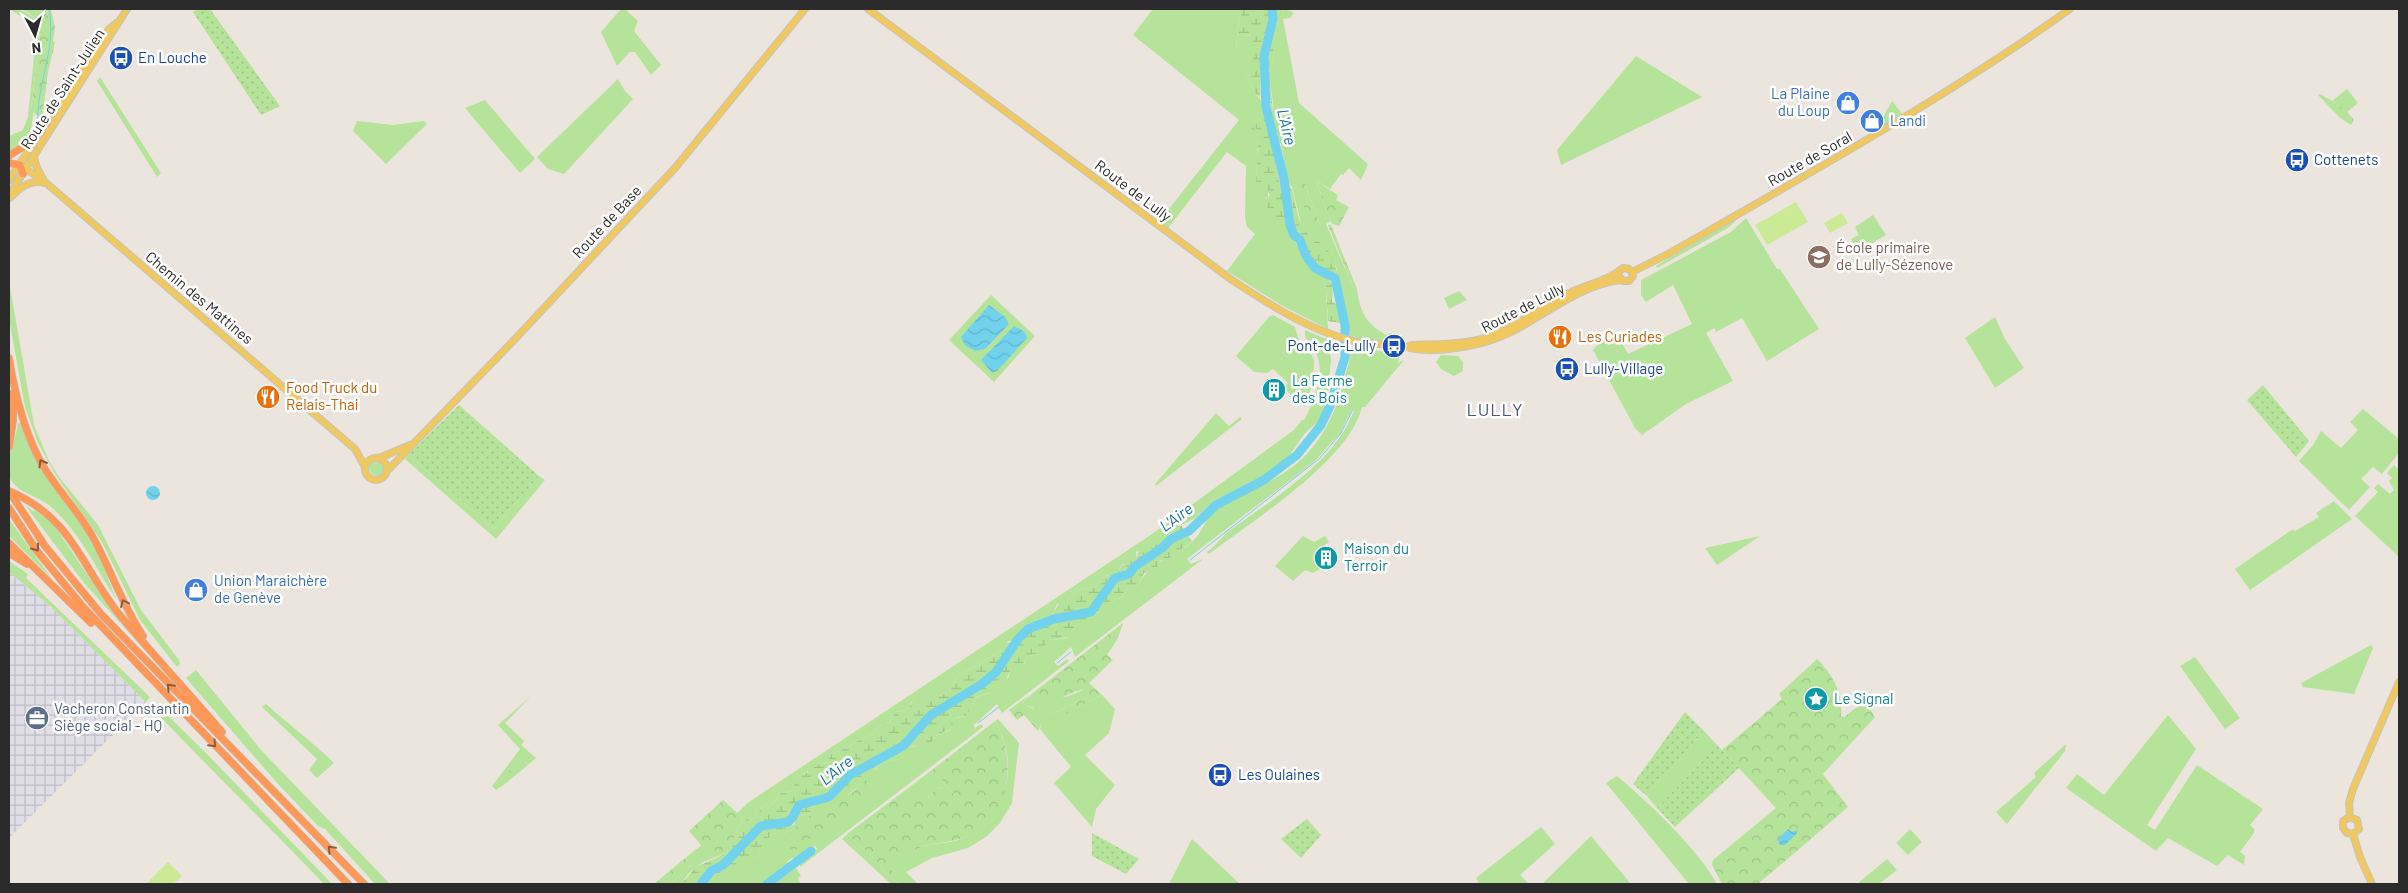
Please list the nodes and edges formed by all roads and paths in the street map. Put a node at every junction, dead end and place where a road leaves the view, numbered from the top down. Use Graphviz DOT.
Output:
graph roads {
  1 [pos="128,9"];
  2 [pos="806,9"];
  3 [pos="868,9"];
  4 [pos="2070,9"];
  5 [pos="91,62"];
  6 [pos="47,123"];
  7 [pos="9,156"];
  8 [pos="34,158"];
  9 [pos="9,163"];
  10 [pos="23,167"];
  11 [pos="9,180"];
  12 [pos="46,183"];
  13 [pos="9,197"];
  14 [pos="1632,272"];
  15 [pos="1620,277"];
  16 [pos="9,358"];
  17 [pos="12,376"];
  18 [pos="415,441"];
  19 [pos="10,444"];
  20 [pos="355,449"];
  21 [pos="376,458"];
  22 [pos="365,467"];
  23 [pos="387,471"];
  24 [pos="10,493"];
  25 [pos="9,508"];
  26 [pos="9,543"];
  27 [pos="9,553"];
  28 [pos="47,580"];
  29 [pos="159,659"];
  30 [pos="2399,682"];
  31 [pos="166,696"];
  32 [pos="242,758"];
  33 [pos="2350,817"];
  34 [pos="2353,834"];
  35 [pos="348,884"];
  36 [pos="364,884"];
  37 [pos="2372,884"];
  1 -- 5 [label="main road, Route de Saint-Julien"];
  2 -- 18 [label="main road, Route de Base"];
  3 -- 15 [label="main road, Route de Lully"];
  4 -- 14 [label="main road, Route de Soral"];
  5 -- 6 [label="main road, Route de Saint-Julien"];
  5 -- 8 [label="main road, Route de Saint-Julien"];
  6 -- 7 [label="highway"];
  6 -- 10 [label="main road, Route de Saint-Julien"];
  8 -- 10 [label="main road, Route de Saint-Julien"];
  8 -- 12 [label="main road"];
  9 -- 10 [label="highway"];
  10 -- 11 [label="main road, Route de Saint-Julien"];
  10 -- 12 [label="main road, Chemin des Mattines"];
  10 -- 13 [label="main road, Route de Saint-Julien"];
  12 -- 13 [label="main road"];
  12 -- 20 [label="main road, Chemin des Mattines"];
  14 -- 15 [label="main road"];
  14 -- 15 [label="main road"];
  16 -- 17 [label="highway"];
  17 -- 19 [label="highway"];
  29 -- 17 [label="highway, one-way"];
  18 -- 21 [label="main road, Route de Base"];
  18 -- 23 [label="main road, Route de Base"];
  20 -- 21 [label="main road, Chemin des Mattines"];
  20 -- 22 [label="main road, Chemin des Mattines"];
  21 -- 22 [label="main road"];
  21 -- 23 [label="main road"];
  22 -- 23 [label="main road"];
  24 -- 29 [label="highway"];
  32 -- 24 [label="highway, one-way"];
  25 -- 31 [label="highway, one-way"];
  26 -- 28 [label="highway"];
  27 -- 28 [label="highway"];
  28 -- 31 [label="highway"];
  29 -- 32 [label="highway"];
  30 -- 33 [label="main road"];
  31 -- 35 [label="highway, one-way"];
  36 -- 32 [label="highway, one-way"];
  33 -- 34 [label="main road"];
  33 -- 34 [label="main road"];
  34 -- 37 [label="main road"];
}
